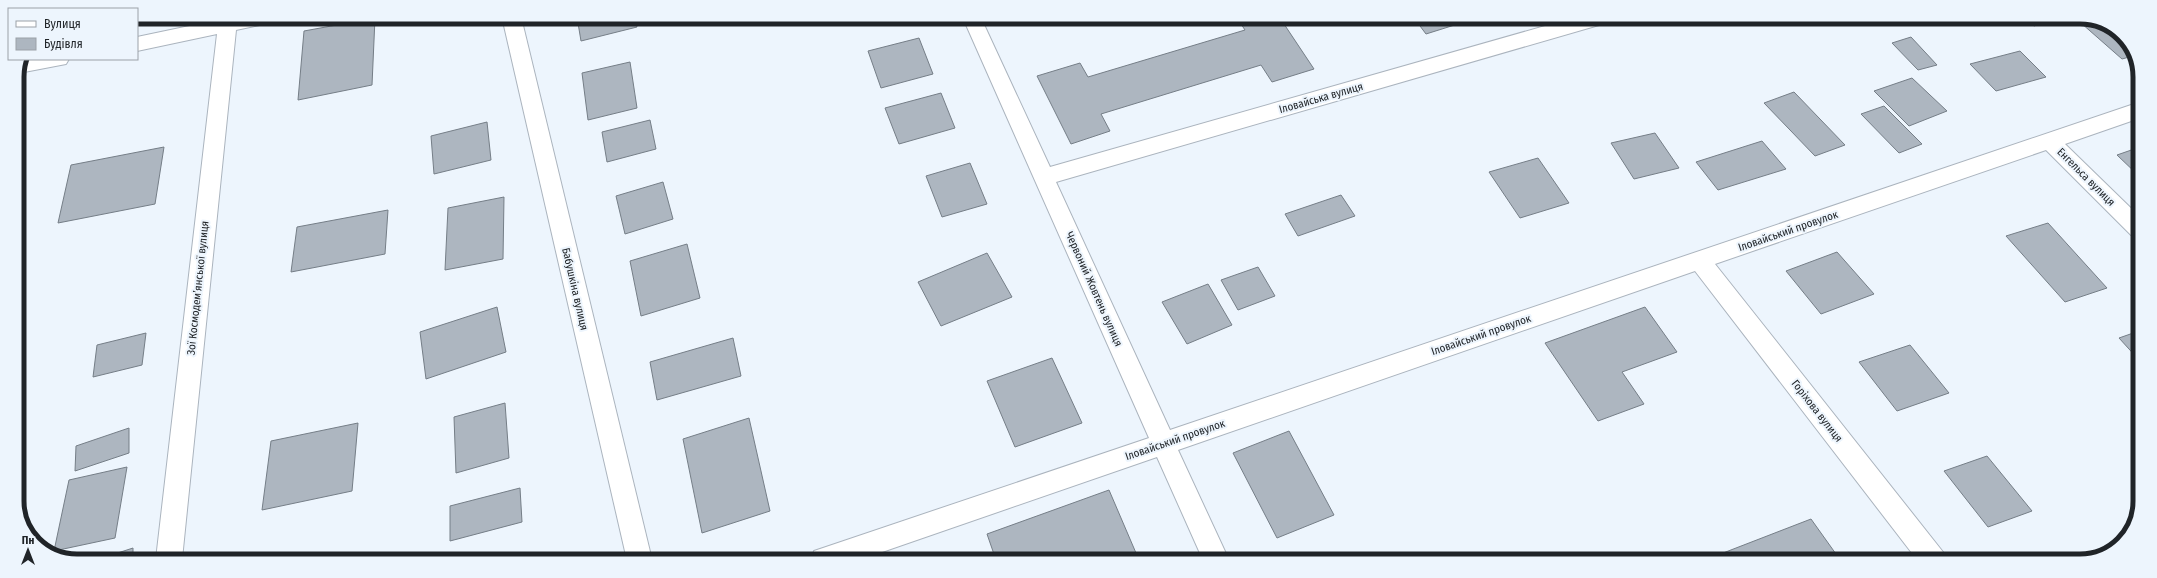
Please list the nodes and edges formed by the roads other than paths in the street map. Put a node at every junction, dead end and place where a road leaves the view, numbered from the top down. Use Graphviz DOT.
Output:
graph roads {
  1 [pos="219,24"];
  2 [pos="227,24"];
  3 [pos="513,24"];
  4 [pos="975,24"];
  5 [pos="1578,24"];
  6 [pos="138,44"];
  7 [pos="54,60"];
  8 [pos="26,65"];
  9 [pos="2133,112"];
  10 [pos="2050,141"];
  11 [pos="1044,177"];
  12 [pos="2133,223"];
  13 [pos="1700,261"];
  14 [pos="1164,444"];
  15 [pos="170,554"];
  16 [pos="639,554"];
  17 [pos="841,554"];
  18 [pos="1213,554"];
  19 [pos="1929,554"];
  1 -- 6 [label="street"];
  2 -- 15 [label="street, Зої Космодем’янської вулиця"];
  3 -- 16 [label="street, Бабушкіна вулиця"];
  4 -- 11 [label="street, Червоний Жовтень вулиця"];
  5 -- 11 [label="street, Іловайська вулиця"];
  7 -- 8 [label="street"];
  9 -- 10 [label="street, Іловайський провулок"];
  10 -- 12 [label="street, Енгельса вулиця"];
  10 -- 13 [label="street, Іловайський провулок"];
  11 -- 14 [label="street, Червоний Жовтень вулиця"];
  13 -- 14 [label="street, Іловайський провулок"];
  13 -- 19 [label="street, Горіхова вулиця"];
  14 -- 17 [label="street, Іловайський провулок"];
  14 -- 18 [label="street, Червоний Жовтень вулиця"];
}
